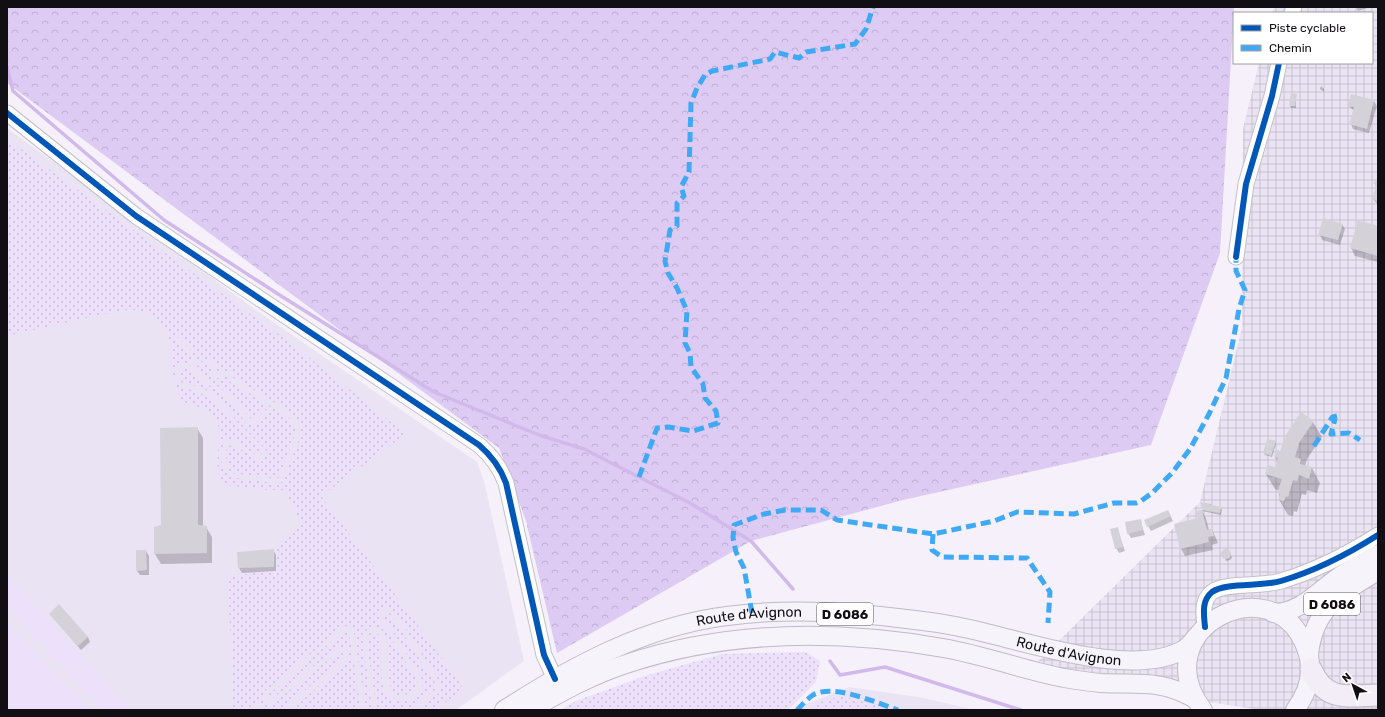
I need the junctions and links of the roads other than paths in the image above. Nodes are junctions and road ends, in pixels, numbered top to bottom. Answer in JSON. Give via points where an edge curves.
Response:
{"nodes":[{"id":1,"x":1279,"y":64,"type":"edge"},
{"id":2,"x":7,"y":112,"type":"edge"},
{"id":3,"x":1236,"y":257,"type":"dead end"},
{"id":4,"x":1378,"y":536,"type":"edge"},
{"id":5,"x":1378,"y":554,"type":"edge"},
{"id":6,"x":1378,"y":571,"type":"edge"},
{"id":7,"x":1273,"y":613,"type":"junction"},
{"id":8,"x":1201,"y":632,"type":"junction"},
{"id":9,"x":1310,"y":661,"type":"junction"},
{"id":10,"x":555,"y":679,"type":"junction"},
{"id":11,"x":1378,"y":695,"type":"edge"},
{"id":12,"x":1199,"y":704,"type":"edge"},
{"id":13,"x":504,"y":710,"type":"edge"},
{"id":14,"x":530,"y":710,"type":"edge"},
{"id":15,"x":1295,"y":710,"type":"edge"}],
"edges":[{"from":1,"to":3,"type":"street","via":[[1246,184]]},
{"from":2,"to":10,"type":"street","via":[[136,216],[479,445],[491,456],[506,483],[544,655]]},
{"from":4,"to":8,"type":"street","via":[[1320,566],[1287,579],[1258,585],[1219,588],[1210,594],[1205,602]]},
{"from":5,"to":7,"type":"main road","number":"D 6086","via":[[1338,577],[1296,609]]},
{"from":6,"to":9,"type":"main road","number":"D 6086","via":[[1345,591],[1327,608],[1315,626],[1311,638]]},
{"from":7,"to":8,"type":"main road","name":"Route d'Avignon","via":[[1255,608],[1238,609],[1221,614]]},
{"from":7,"to":9,"type":"main road","via":[[1296,629],[1304,641]]},
{"from":8,"to":10,"type":"main road","name":"Route d'Avignon","number":"D 6086","via":[[1184,649],[1162,657],[1114,659],[1069,654],[958,626],[916,620],[838,613],[752,613],[665,628],[607,652]]},
{"from":8,"to":12,"type":"main road","via":[[1190,652],[1187,668],[1189,684]]},
{"from":9,"to":11,"type":"highway","via":[[1318,683],[1332,694]]},
{"from":9,"to":15,"type":"main road","via":[[1306,691]]},
{"from":10,"to":13,"type":"main road","name":"Route d'Avignon","number":"D 6086"},
{"from":12,"to":14,"type":"main road","name":"Route d'Avignon","number":"D 6086","via":[[1172,688],[1153,683],[1102,683],[1070,679],[944,648],[844,637],[770,637],[697,645],[624,664],[589,678]]}]}
